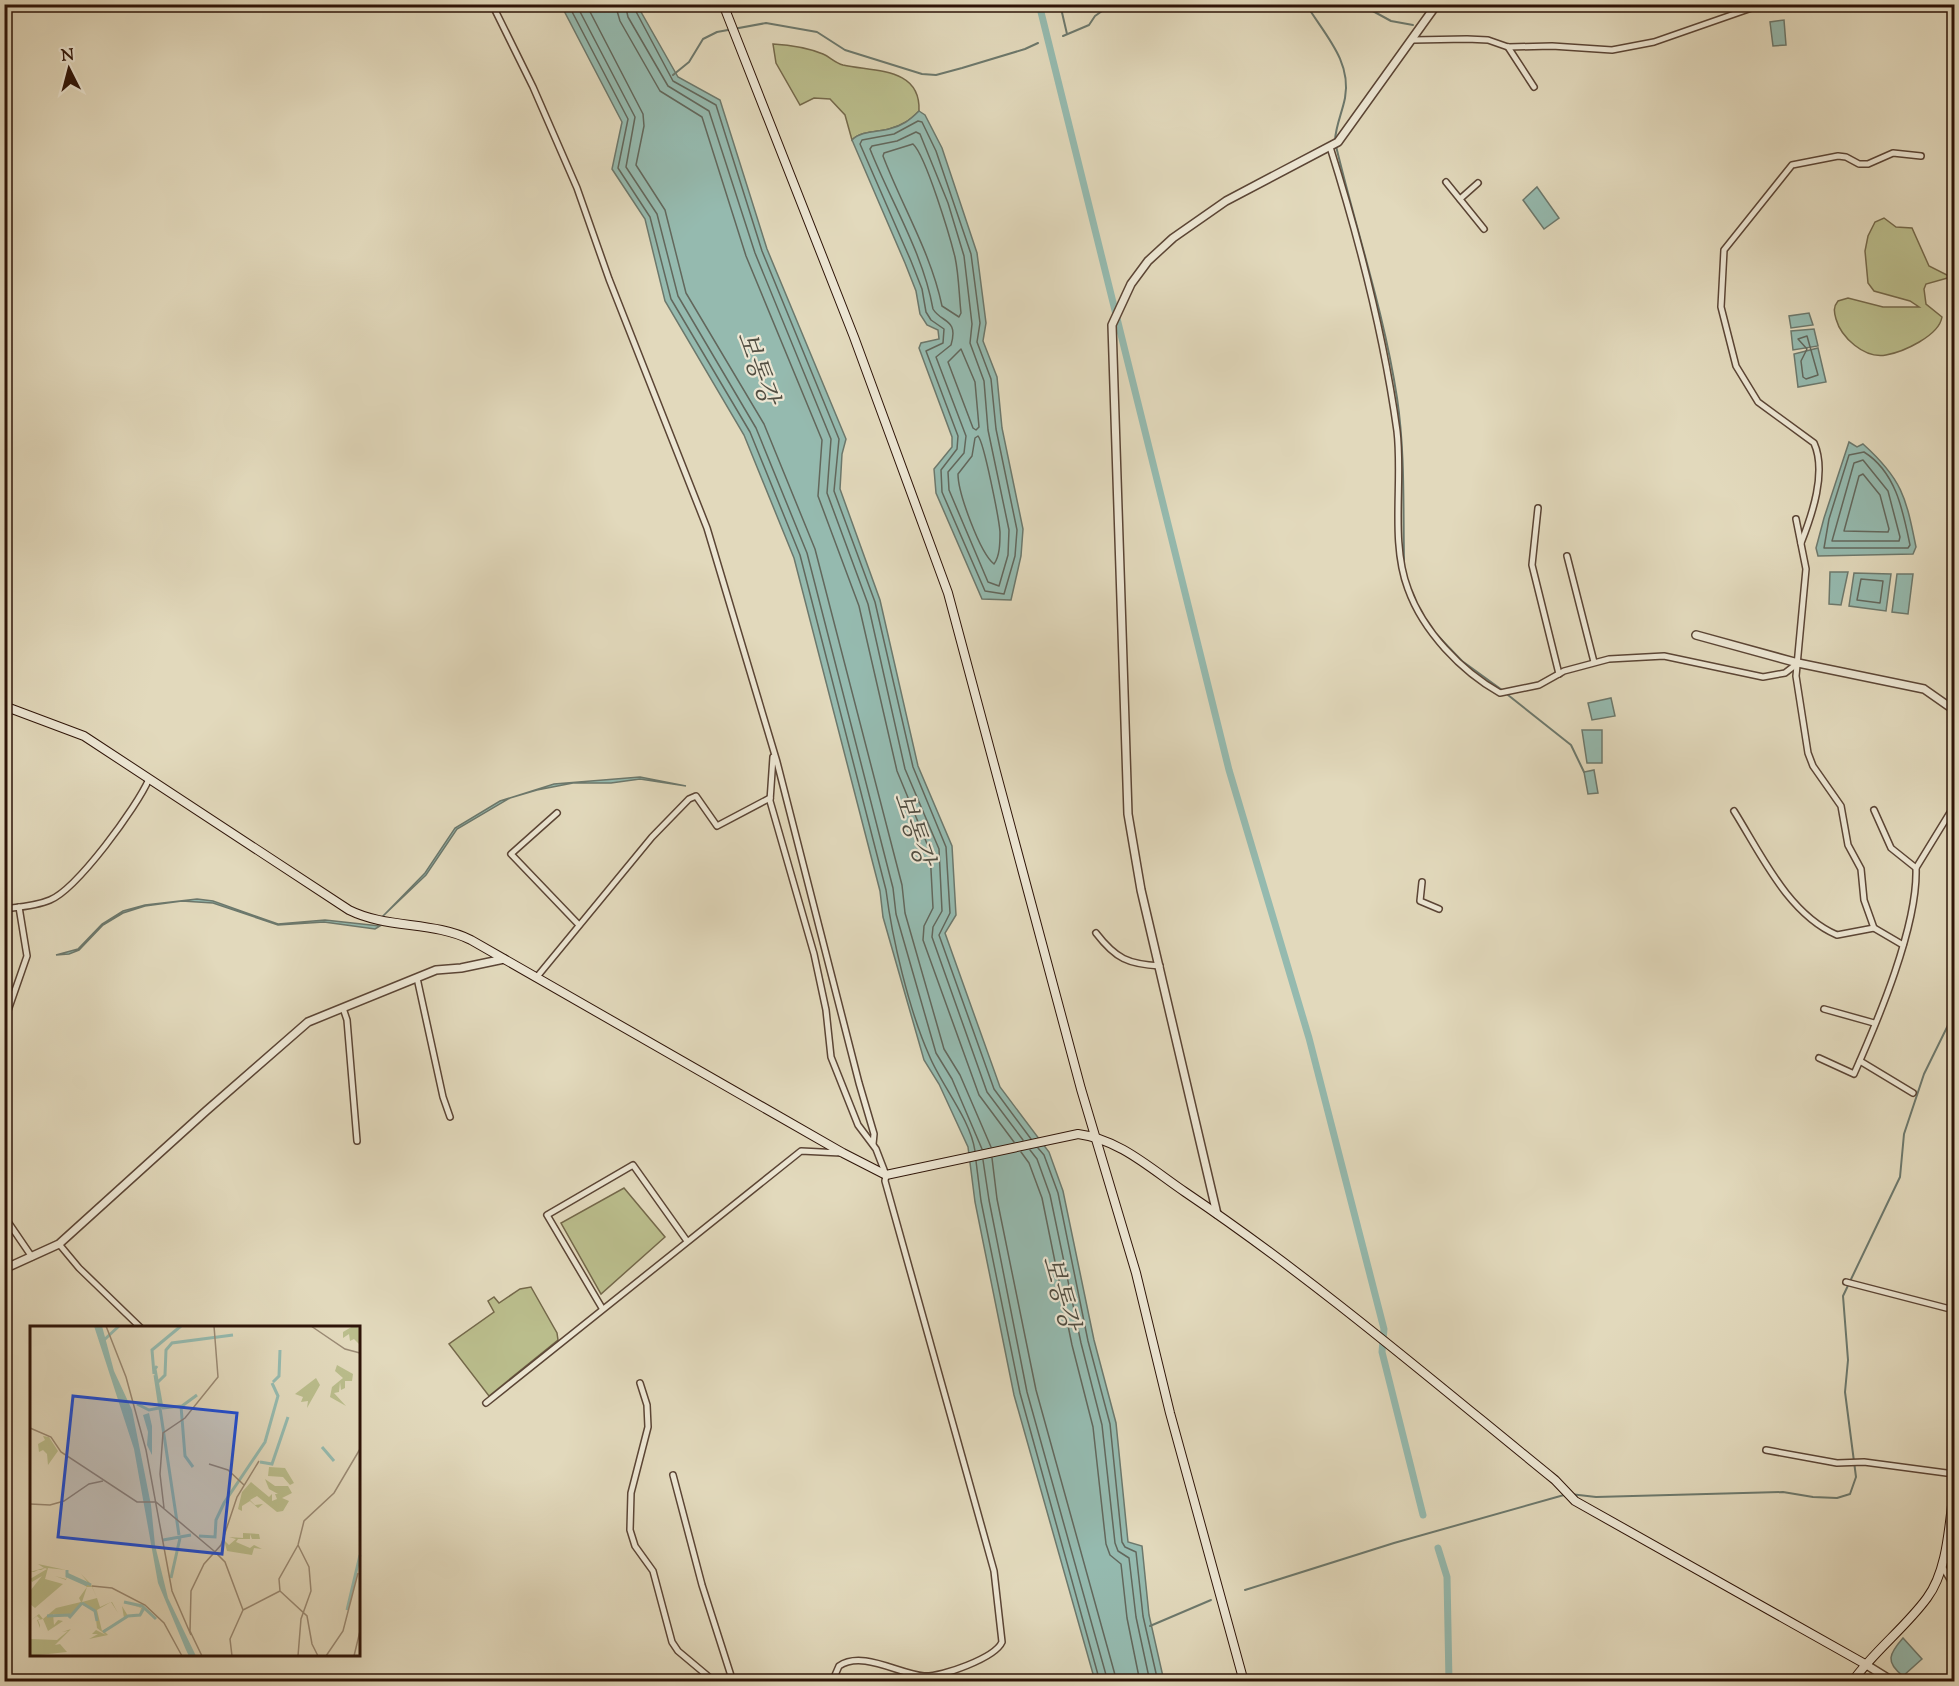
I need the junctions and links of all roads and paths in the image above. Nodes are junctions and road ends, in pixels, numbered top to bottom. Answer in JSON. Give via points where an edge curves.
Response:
{"nodes":[{"id":1,"x":492,"y":4,"type":"edge"},
{"id":2,"x":723,"y":4,"type":"edge"},
{"id":3,"x":1437,"y":4,"type":"edge"},
{"id":4,"x":1763,"y":4,"type":"edge"},
{"id":5,"x":1413,"y":40,"type":"junction"},
{"id":6,"x":1508,"y":47,"type":"junction"},
{"id":7,"x":1534,"y":87,"type":"dead end"},
{"id":8,"x":1334,"y":145,"type":"junction"},
{"id":9,"x":1921,"y":156,"type":"dead end"},
{"id":10,"x":1446,"y":182,"type":"dead end"},
{"id":11,"x":1479,"y":183,"type":"dead end"},
{"id":12,"x":1460,"y":199,"type":"junction"},
{"id":13,"x":1484,"y":229,"type":"dead end"},
{"id":14,"x":1538,"y":508,"type":"dead end"},
{"id":15,"x":1796,"y":519,"type":"dead end"},
{"id":16,"x":1801,"y":543,"type":"junction"},
{"id":17,"x":1567,"y":556,"type":"dead end"},
{"id":18,"x":1696,"y":635,"type":"dead end"},
{"id":19,"x":1594,"y":662,"type":"junction"},
{"id":20,"x":1798,"y":663,"type":"junction"},
{"id":21,"x":1559,"y":674,"type":"junction"},
{"id":22,"x":4,"y":706,"type":"edge"},
{"id":23,"x":1954,"y":710,"type":"edge"},
{"id":24,"x":774,"y":753,"type":"junction"},
{"id":25,"x":149,"y":779,"type":"junction"},
{"id":26,"x":770,"y":798,"type":"junction"},
{"id":27,"x":1954,"y":806,"type":"edge"},
{"id":28,"x":1874,"y":810,"type":"dead end"},
{"id":29,"x":1734,"y":811,"type":"dead end"},
{"id":30,"x":557,"y":813,"type":"dead end"},
{"id":31,"x":1916,"y":868,"type":"junction"},
{"id":32,"x":1422,"y":882,"type":"dead end"},
{"id":33,"x":19,"y":907,"type":"junction"},
{"id":34,"x":4,"y":909,"type":"edge"},
{"id":35,"x":1439,"y":909,"type":"dead end"},
{"id":36,"x":579,"y":925,"type":"junction"},
{"id":37,"x":1875,"y":928,"type":"junction"},
{"id":38,"x":1096,"y":933,"type":"dead end"},
{"id":39,"x":1903,"y":945,"type":"junction"},
{"id":40,"x":504,"y":959,"type":"junction"},
{"id":41,"x":1160,"y":966,"type":"junction"},
{"id":42,"x":417,"y":978,"type":"junction"},
{"id":43,"x":536,"y":978,"type":"junction"},
{"id":44,"x":7,"y":1004,"type":"edge"},
{"id":45,"x":344,"y":1008,"type":"junction"},
{"id":46,"x":1824,"y":1009,"type":"dead end"},
{"id":47,"x":4,"y":1022,"type":"edge"},
{"id":48,"x":1874,"y":1023,"type":"junction"},
{"id":49,"x":1819,"y":1058,"type":"dead end"},
{"id":50,"x":1860,"y":1061,"type":"junction"},
{"id":51,"x":1913,"y":1093,"type":"dead end"},
{"id":52,"x":450,"y":1117,"type":"dead end"},
{"id":53,"x":1097,"y":1136,"type":"junction"},
{"id":54,"x":357,"y":1141,"type":"dead end"},
{"id":55,"x":873,"y":1144,"type":"junction"},
{"id":56,"x":843,"y":1153,"type":"junction"},
{"id":57,"x":886,"y":1175,"type":"junction"},
{"id":58,"x":1218,"y":1214,"type":"junction"},
{"id":59,"x":4,"y":1216,"type":"edge"},
{"id":60,"x":687,"y":1241,"type":"junction"},
{"id":61,"x":59,"y":1244,"type":"junction"},
{"id":62,"x":32,"y":1257,"type":"junction"},
{"id":63,"x":4,"y":1269,"type":"edge"},
{"id":64,"x":1846,"y":1282,"type":"dead end"},
{"id":65,"x":602,"y":1308,"type":"junction"},
{"id":66,"x":1953,"y":1310,"type":"edge"},
{"id":67,"x":1954,"y":1318,"type":"edge"},
{"id":68,"x":139,"y":1326,"type":"edge"},
{"id":69,"x":640,"y":1383,"type":"dead end"},
{"id":70,"x":486,"y":1403,"type":"dead end"},
{"id":71,"x":1766,"y":1450,"type":"dead end"},
{"id":72,"x":1954,"y":1474,"type":"edge"},
{"id":73,"x":673,"y":1475,"type":"dead end"},
{"id":74,"x":1954,"y":1490,"type":"edge"},
{"id":75,"x":1941,"y":1565,"type":"junction"},
{"id":76,"x":1954,"y":1586,"type":"edge"},
{"id":77,"x":1865,"y":1664,"type":"junction"},
{"id":78,"x":715,"y":1682,"type":"edge"},
{"id":79,"x":733,"y":1682,"type":"edge"},
{"id":80,"x":832,"y":1682,"type":"edge"},
{"id":81,"x":1244,"y":1682,"type":"edge"},
{"id":82,"x":1852,"y":1682,"type":"edge"},
{"id":83,"x":1894,"y":1682,"type":"edge"}],
"edges":[{"from":1,"to":24,"type":"street","via":[[577,188],[693,489]]},
{"from":2,"to":53,"type":"main road","via":[[854,337],[948,593]]},
{"from":3,"to":5,"type":"street"},
{"from":4,"to":6,"type":"street","via":[[1654,42],[1612,50]]},
{"from":5,"to":6,"type":"street","via":[[1488,40]]},
{"from":5,"to":8,"type":"street"},
{"from":6,"to":7,"type":"street"},
{"from":8,"to":21,"type":"street","via":[[1397,433],[1401,562],[1408,591],[1432,633],[1456,659],[1500,693],[1539,685]]},
{"from":8,"to":41,"type":"street","via":[[1226,201],[1173,238],[1131,284],[1114,320],[1111,339],[1128,814]]},
{"from":9,"to":16,"type":"street","via":[[1893,153],[1859,164],[1838,156],[1792,165],[1724,250],[1721,307],[1736,366],[1758,402],[1814,442],[1818,452],[1816,490]]},
{"from":10,"to":12,"type":"street"},
{"from":11,"to":12,"type":"street"},
{"from":12,"to":13,"type":"street"},
{"from":14,"to":21,"type":"street","via":[[1532,565]]},
{"from":15,"to":16,"type":"street"},
{"from":16,"to":20,"type":"street","via":[[1806,569]]},
{"from":17,"to":19,"type":"street"},
{"from":18,"to":20,"type":"street"},
{"from":19,"to":20,"type":"street","via":[[1664,656],[1763,677],[1785,673]]},
{"from":19,"to":21,"type":"street"},
{"from":20,"to":23,"type":"street","via":[[1924,689]]},
{"from":20,"to":37,"type":"street","via":[[1796,676],[1808,753],[1841,806],[1848,845],[1861,869],[1864,900]]},
{"from":22,"to":25,"type":"main road","via":[[84,736]]},
{"from":24,"to":26,"type":"street"},
{"from":24,"to":55,"type":"street","via":[[873,1128]]},
{"from":25,"to":33,"type":"street","via":[[105,846],[58,895]]},
{"from":25,"to":40,"type":"main road","via":[[349,910],[374,920],[463,936]]},
{"from":26,"to":36,"type":"street","via":[[717,826],[696,796],[689,799],[657,831]]},
{"from":26,"to":55,"type":"street","via":[[814,954],[833,1065],[858,1125]]},
{"from":27,"to":31,"type":"street"},
{"from":28,"to":31,"type":"street","via":[[1891,848]]},
{"from":29,"to":37,"type":"street","via":[[1801,911],[1837,935]]},
{"from":30,"to":36,"type":"street","via":[[511,854]]},
{"from":31,"to":39,"type":"street","via":[[1916,897]]},
{"from":32,"to":35,"type":"street","via":[[1420,902]]},
{"from":33,"to":34,"type":"street"},
{"from":33,"to":44,"type":"street","via":[[27,956]]},
{"from":36,"to":43,"type":"street"},
{"from":37,"to":39,"type":"street"},
{"from":38,"to":41,"type":"street","via":[[1120,958],[1134,964]]},
{"from":39,"to":48,"type":"street"},
{"from":40,"to":42,"type":"street","via":[[436,970]]},
{"from":40,"to":43,"type":"main road"},
{"from":41,"to":58,"type":"street"},
{"from":42,"to":45,"type":"street"},
{"from":42,"to":52,"type":"street"},
{"from":43,"to":56,"type":"main road"},
{"from":44,"to":47,"type":"street"},
{"from":45,"to":54,"type":"street"},
{"from":45,"to":61,"type":"street","via":[[295,1031]]},
{"from":46,"to":48,"type":"street"},
{"from":48,"to":50,"type":"street"},
{"from":49,"to":50,"type":"street","via":[[1854,1074]]},
{"from":50,"to":51,"type":"street"},
{"from":53,"to":57,"type":"main road","via":[[1078,1134]]},
{"from":53,"to":58,"type":"main road"},
{"from":53,"to":81,"type":"main road"},
{"from":55,"to":57,"type":"street"},
{"from":56,"to":57,"type":"main road"},
{"from":56,"to":60,"type":"street","via":[[801,1151]]},
{"from":57,"to":80,"type":"street","via":[[994,1571],[1002,1642],[981,1659],[931,1675],[852,1661],[839,1666]]},
{"from":58,"to":77,"type":"main road","via":[[1392,1347],[1575,1500]]},
{"from":59,"to":62,"type":"street"},
{"from":60,"to":65,"type":"street"},
{"from":60,"to":65,"type":"street","via":[[633,1165],[548,1215]]},
{"from":61,"to":62,"type":"street"},
{"from":61,"to":68,"type":"street"},
{"from":62,"to":63,"type":"street"},
{"from":64,"to":66,"type":"street"},
{"from":65,"to":70,"type":"street"},
{"from":66,"to":67,"type":"street"},
{"from":69,"to":78,"type":"street","via":[[648,1427],[631,1493],[632,1538],[653,1571],[672,1642]]},
{"from":71,"to":72,"type":"street","via":[[1837,1463]]},
{"from":73,"to":79,"type":"street"},
{"from":74,"to":75,"type":"main road"},
{"from":75,"to":76,"type":"street"},
{"from":75,"to":77,"type":"main road","via":[[1928,1598]]},
{"from":77,"to":82,"type":"main road"},
{"from":77,"to":83,"type":"street"}]}
